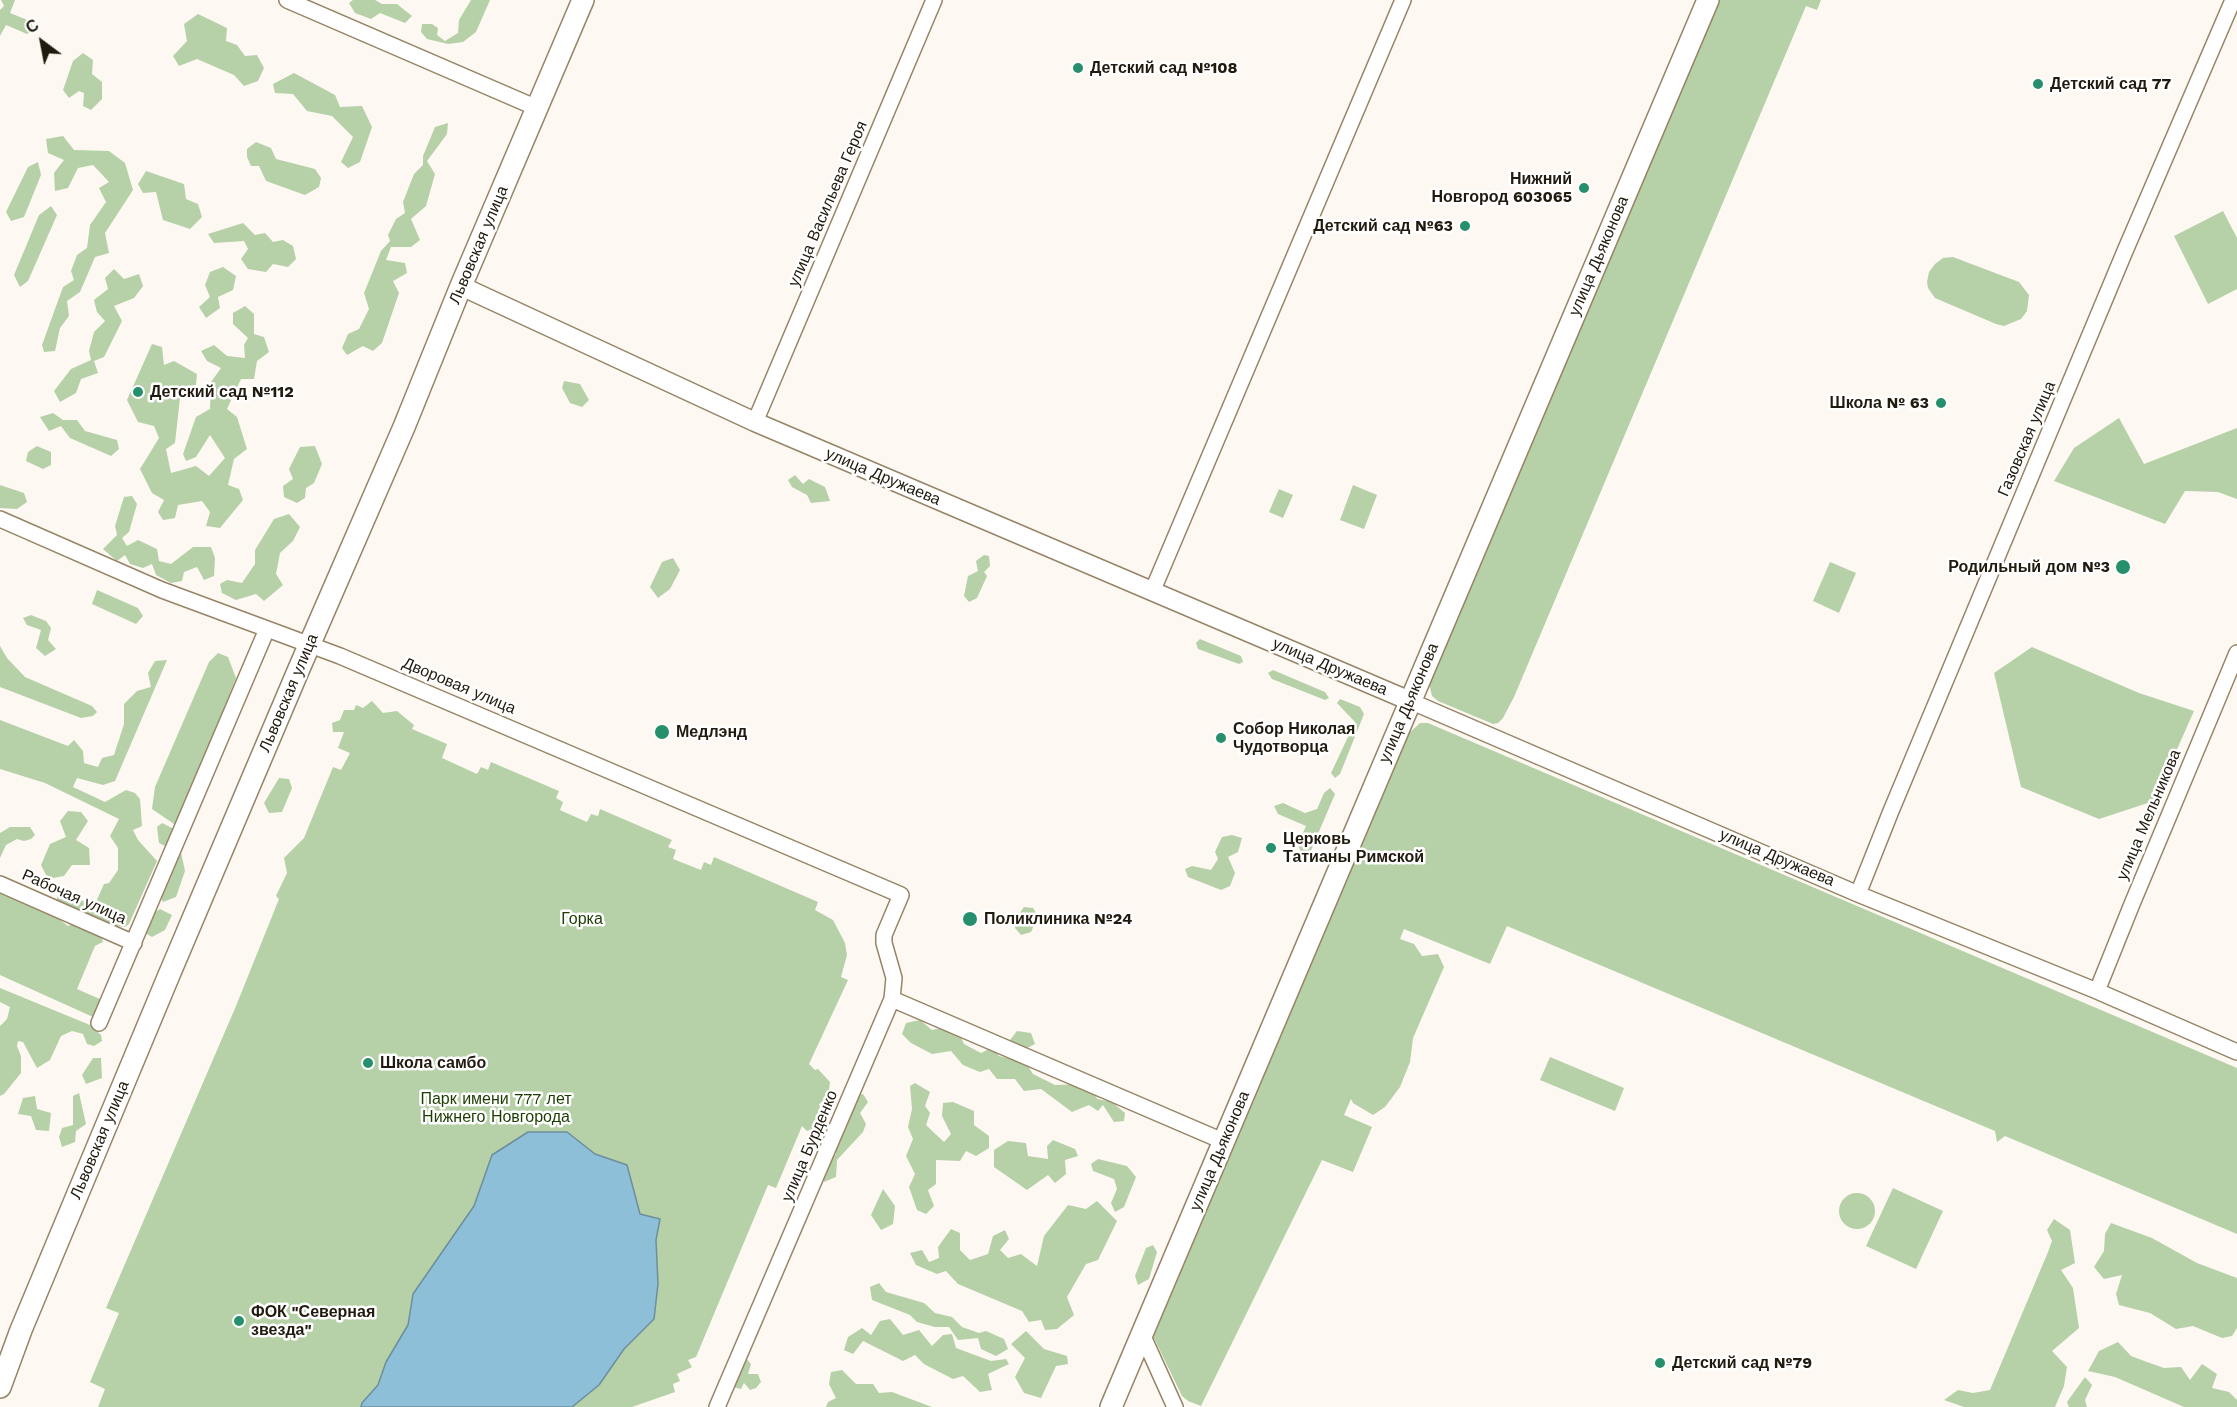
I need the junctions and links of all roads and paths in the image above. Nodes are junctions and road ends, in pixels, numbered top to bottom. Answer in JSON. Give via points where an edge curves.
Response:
{"nodes":[{"id":1,"x":287,"y":0,"type":"edge"},
{"id":2,"x":583,"y":0,"type":"edge"},
{"id":3,"x":934,"y":0,"type":"edge"},
{"id":4,"x":1403,"y":0,"type":"edge"},
{"id":5,"x":1708,"y":0,"type":"edge"},
{"id":6,"x":2233,"y":0,"type":"edge"},
{"id":7,"x":537,"y":108,"type":"junction"},
{"id":8,"x":461,"y":286,"type":"junction"},
{"id":9,"x":755,"y":422,"type":"junction"},
{"id":10,"x":0,"y":519,"type":"edge"},
{"id":11,"x":1152,"y":592,"type":"junction"},
{"id":12,"x":267,"y":629,"type":"junction"},
{"id":13,"x":309,"y":645,"type":"junction"},
{"id":14,"x":2237,"y":653,"type":"edge"},
{"id":15,"x":1410,"y":701,"type":"junction"},
{"id":16,"x":0,"y":885,"type":"edge"},
{"id":17,"x":1858,"y":894,"type":"junction"},
{"id":18,"x":901,"y":895,"type":"joint"},
{"id":19,"x":134,"y":943,"type":"junction"},
{"id":20,"x":2097,"y":991,"type":"junction"},
{"id":21,"x":892,"y":999,"type":"junction"},
{"id":22,"x":99,"y":1023,"type":"dead end"},
{"id":23,"x":2237,"y":1052,"type":"edge"},
{"id":24,"x":1225,"y":1142,"type":"junction"},
{"id":25,"x":1142,"y":1334,"type":"junction"},
{"id":26,"x":0,"y":1387,"type":"edge"},
{"id":27,"x":717,"y":1407,"type":"edge"},
{"id":28,"x":1111,"y":1407,"type":"edge"},
{"id":29,"x":1175,"y":1407,"type":"edge"}],
"edges":[{"from":1,"to":7,"type":"street"},
{"from":2,"to":7,"type":"main road","name":"Львовская улица"},
{"from":3,"to":9,"type":"street","name":"улица Васильева Героя"},
{"from":4,"to":11,"type":"street"},
{"from":5,"to":15,"type":"main road","name":"улица Дьяконова"},
{"from":6,"to":17,"type":"street","name":"Газовская улица"},
{"from":7,"to":8,"type":"main road","name":"Львовская улица"},
{"from":8,"to":9,"type":"street","name":"улица Дружаева"},
{"from":8,"to":13,"type":"main road","name":"Львовская улица"},
{"from":9,"to":11,"type":"street","name":"улица Дружаева"},
{"from":10,"to":12,"type":"street","name":"Дворовая улица","via":[[162,590]]},
{"from":11,"to":15,"type":"street","name":"улица Дружаева"},
{"from":12,"to":13,"type":"street","name":"Дворовая улица"},
{"from":12,"to":19,"type":"street"},
{"from":13,"to":18,"type":"street","name":"Дворовая улица"},
{"from":13,"to":26,"type":"main road","name":"Львовская улица"},
{"from":14,"to":20,"type":"street","name":"улица Мельникова"},
{"from":15,"to":17,"type":"street","name":"улица Дружаева"},
{"from":15,"to":24,"type":"main road","name":"улица Дьяконова"},
{"from":16,"to":19,"type":"street","name":"Рабочая улица"},
{"from":17,"to":20,"type":"street","name":"улица Дружаева"},
{"from":18,"to":21,"type":"street","name":"улица Бурденко","via":[[884,935],[894,978]]},
{"from":19,"to":22,"type":"street"},
{"from":20,"to":23,"type":"street","name":"улица Дружаева"},
{"from":21,"to":24,"type":"street"},
{"from":21,"to":27,"type":"street","name":"улица Бурденко"},
{"from":24,"to":25,"type":"main road","name":"улица Дьяконова"},
{"from":25,"to":28,"type":"main road","name":"улица Дьяконова"},
{"from":25,"to":29,"type":"street"}]}
